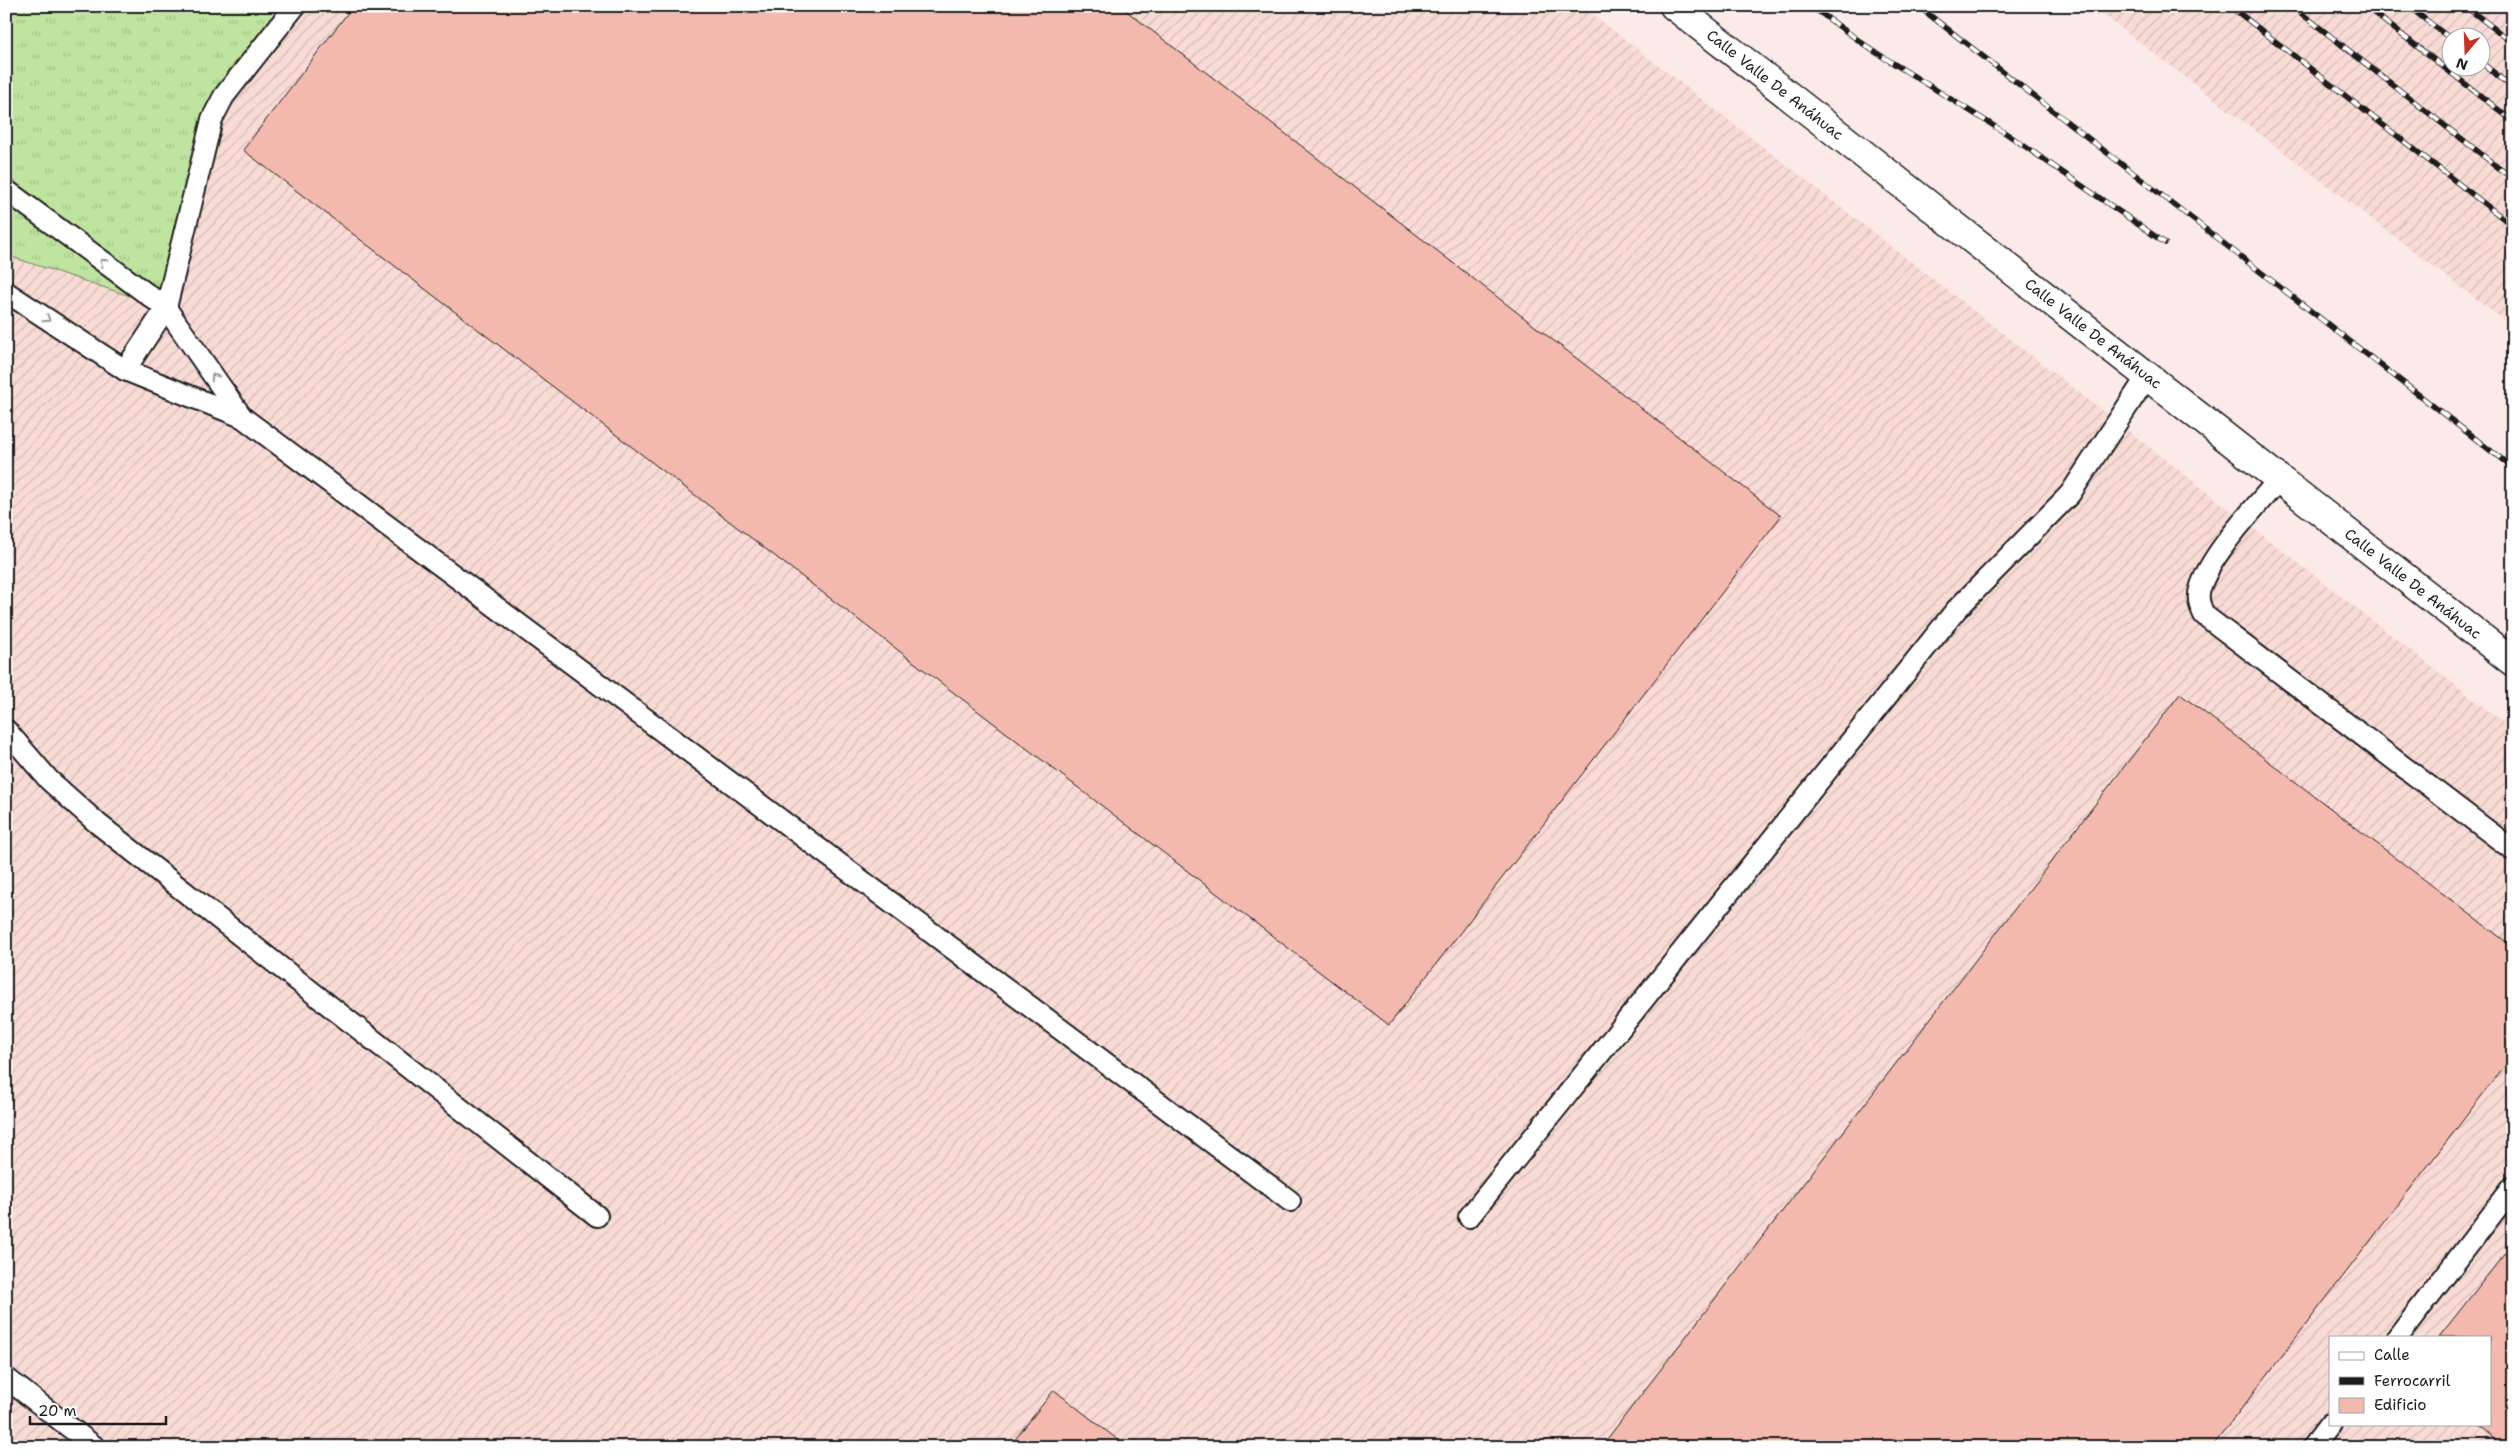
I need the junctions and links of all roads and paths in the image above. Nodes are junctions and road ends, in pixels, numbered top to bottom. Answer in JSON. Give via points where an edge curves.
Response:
{"nodes":[{"id":1,"x":295,"y":6,"type":"edge"},
{"id":2,"x":1674,"y":6,"type":"edge"},
{"id":3,"x":6,"y":190,"type":"edge"},
{"id":4,"x":6,"y":292,"type":"edge"},
{"id":5,"x":166,"y":308,"type":"junction"},
{"id":6,"x":125,"y":370,"type":"junction"},
{"id":7,"x":2148,"y":375,"type":"junction"},
{"id":8,"x":242,"y":417,"type":"junction"},
{"id":9,"x":2280,"y":478,"type":"junction"},
{"id":10,"x":2513,"y":662,"type":"edge"},
{"id":11,"x":6,"y":730,"type":"edge"},
{"id":12,"x":2513,"y":850,"type":"edge"},
{"id":13,"x":2513,"y":1188,"type":"edge"},
{"id":14,"x":1290,"y":1201,"type":"dead end"},
{"id":15,"x":597,"y":1216,"type":"dead end"},
{"id":16,"x":1469,"y":1217,"type":"dead end"},
{"id":17,"x":2399,"y":1336,"type":"edge"},
{"id":18,"x":6,"y":1378,"type":"edge"},
{"id":19,"x":2329,"y":1425,"type":"edge"},
{"id":20,"x":94,"y":1447,"type":"edge"},
{"id":21,"x":2312,"y":1447,"type":"edge"}],
"edges":[{"from":1,"to":5,"type":"lane","via":[[224,96],[212,119]]},
{"from":2,"to":7,"type":"street","name":"Calle Valle De Anáhuac"},
{"from":5,"to":3,"type":"lane","one_way":true},
{"from":4,"to":6,"type":"lane","one_way":true},
{"from":5,"to":6,"type":"lane"},
{"from":8,"to":5,"type":"lane","one_way":true},
{"from":6,"to":8,"type":"lane"},
{"from":7,"to":9,"type":"street","name":"Calle Valle De Anáhuac"},
{"from":7,"to":16,"type":"lane","via":[[2070,494],[1956,610]]},
{"from":8,"to":14,"type":"lane"},
{"from":9,"to":10,"type":"street","name":"Calle Valle De Anáhuac"},
{"from":9,"to":12,"type":"lane","via":[[2206,574],[2199,603],[2204,615]]},
{"from":11,"to":15,"type":"lane","via":[[49,780],[97,823]]},
{"from":13,"to":17,"type":"lane"},
{"from":18,"to":20,"type":"lane"},
{"from":19,"to":21,"type":"lane"}]}
